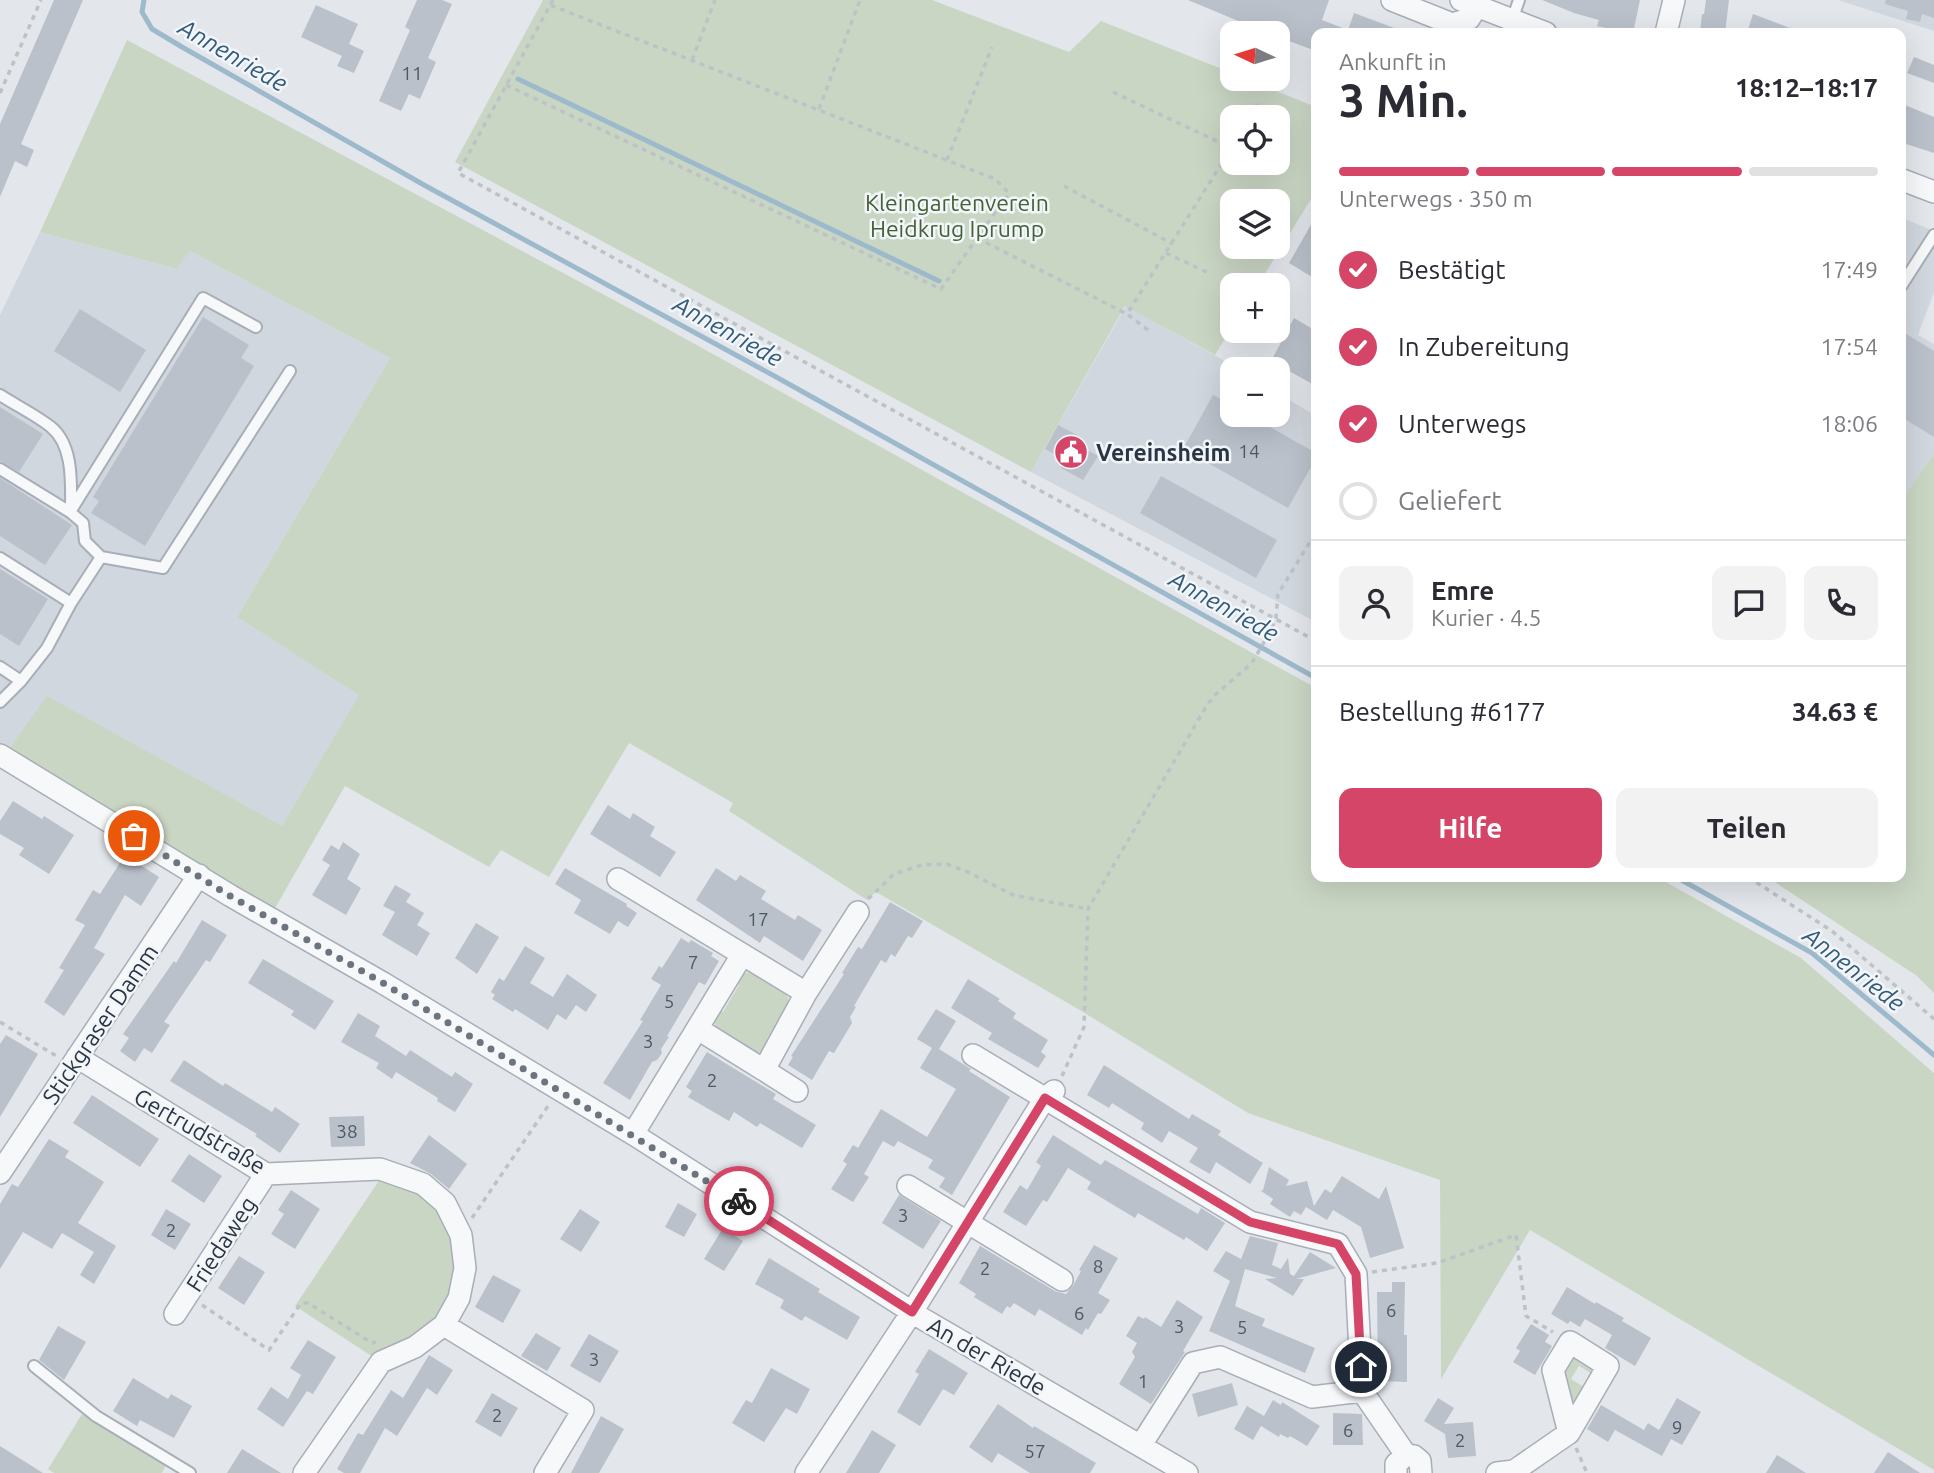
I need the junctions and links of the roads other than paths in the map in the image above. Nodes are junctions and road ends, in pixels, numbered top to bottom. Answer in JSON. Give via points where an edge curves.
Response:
{"nodes":[{"id":1,"x":1392,"y":0,"type":"edge"},
{"id":2,"x":1674,"y":0,"type":"edge"},
{"id":3,"x":1469,"y":3,"type":"edge"},
{"id":4,"x":1511,"y":18,"type":"edge"},
{"id":5,"x":1534,"y":28,"type":"edge"},
{"id":6,"x":1667,"y":28,"type":"edge"},
{"id":7,"x":1906,"y":181,"type":"edge"},
{"id":8,"x":1934,"y":192,"type":"edge"},
{"id":9,"x":1934,"y":235,"type":"edge"},
{"id":10,"x":1906,"y":279,"type":"edge"},
{"id":11,"x":256,"y":327,"type":"dead end"},
{"id":12,"x":290,"y":371,"type":"dead end"},
{"id":13,"x":0,"y":396,"type":"edge"},
{"id":14,"x":0,"y":469,"type":"edge"},
{"id":15,"x":71,"y":512,"type":"junction"},
{"id":16,"x":101,"y":557,"type":"junction"},
{"id":17,"x":0,"y":558,"type":"edge"},
{"id":18,"x":71,"y":603,"type":"junction"},
{"id":19,"x":0,"y":667,"type":"edge"},
{"id":20,"x":21,"y":681,"type":"junction"},
{"id":21,"x":0,"y":702,"type":"edge"},
{"id":22,"x":0,"y":755,"type":"edge"},
{"id":23,"x":199,"y":875,"type":"junction"},
{"id":24,"x":618,"y":878,"type":"dead end"},
{"id":25,"x":858,"y":912,"type":"road end"},
{"id":26,"x":742,"y":956,"type":"junction"},
{"id":27,"x":806,"y":993,"type":"junction"},
{"id":28,"x":698,"y":1029,"type":"junction"},
{"id":29,"x":973,"y":1055,"type":"dead end"},
{"id":30,"x":74,"y":1061,"type":"junction"},
{"id":31,"x":764,"y":1070,"type":"junction"},
{"id":32,"x":797,"y":1091,"type":"dead end"},
{"id":33,"x":1050,"y":1094,"type":"junction"},
{"id":34,"x":633,"y":1134,"type":"junction"},
{"id":35,"x":0,"y":1173,"type":"edge"},
{"id":36,"x":266,"y":1174,"type":"junction"},
{"id":37,"x":908,"y":1186,"type":"dead end"},
{"id":38,"x":968,"y":1223,"type":"junction"},
{"id":39,"x":1062,"y":1280,"type":"dead end"},
{"id":40,"x":912,"y":1312,"type":"junction"},
{"id":41,"x":175,"y":1314,"type":"dead end"},
{"id":42,"x":444,"y":1325,"type":"junction"},
{"id":43,"x":34,"y":1366,"type":"dead end"},
{"id":44,"x":1362,"y":1391,"type":"junction"},
{"id":45,"x":1569,"y":1433,"type":"junction"},
{"id":46,"x":1141,"y":1445,"type":"junction"},
{"id":47,"x":1401,"y":1464,"type":"edge"},
{"id":48,"x":190,"y":1473,"type":"edge"},
{"id":49,"x":304,"y":1473,"type":"edge"},
{"id":50,"x":545,"y":1473,"type":"edge"},
{"id":51,"x":806,"y":1473,"type":"edge"},
{"id":52,"x":1187,"y":1473,"type":"edge"},
{"id":53,"x":1421,"y":1473,"type":"edge"},
{"id":54,"x":1497,"y":1473,"type":"edge"}],
"edges":[{"from":1,"to":3,"type":"street","via":[[1452,24],[1469,19]]},
{"from":2,"to":6,"type":"street"},
{"from":3,"to":4,"type":"street"},
{"from":4,"to":5,"type":"street"},
{"from":7,"to":8,"type":"street"},
{"from":9,"to":10,"type":"lane"},
{"from":11,"to":15,"type":"lane","via":[[203,298]]},
{"from":12,"to":16,"type":"lane","via":[[163,568]]},
{"from":13,"to":15,"type":"lane","via":[[53,428],[65,446]]},
{"from":14,"to":15,"type":"lane"},
{"from":15,"to":16,"type":"lane","via":[[83,523],[85,541]]},
{"from":16,"to":18,"type":"lane"},
{"from":17,"to":18,"type":"lane"},
{"from":18,"to":20,"type":"lane","via":[[47,649]]},
{"from":19,"to":20,"type":"lane"},
{"from":20,"to":21,"type":"lane"},
{"from":22,"to":23,"type":"street","name":"An der Riede"},
{"from":23,"to":30,"type":"street","name":"Stickgraser Damm"},
{"from":23,"to":34,"type":"street","name":"An der Riede"},
{"from":24,"to":26,"type":"street"},
{"from":25,"to":27,"type":"street"},
{"from":26,"to":27,"type":"street"},
{"from":26,"to":28,"type":"street"},
{"from":27,"to":31,"type":"street"},
{"from":28,"to":31,"type":"street"},
{"from":28,"to":34,"type":"street"},
{"from":29,"to":33,"type":"street"},
{"from":30,"to":35,"type":"street","name":"Stickgraser Damm"},
{"from":30,"to":36,"type":"street","name":"Gertrudstraße"},
{"from":31,"to":32,"type":"street"},
{"from":33,"to":38,"type":"street"},
{"from":33,"to":44,"type":"street","via":[[1250,1222],[1338,1244],[1356,1274]]},
{"from":34,"to":40,"type":"street","name":"An der Riede"},
{"from":36,"to":41,"type":"street","name":"Friedaweg"},
{"from":36,"to":42,"type":"street","name":"Gertrudstraße","via":[[380,1168],[424,1184],[445,1203],[461,1235],[465,1268],[459,1298]]},
{"from":37,"to":38,"type":"street"},
{"from":38,"to":39,"type":"street"},
{"from":38,"to":40,"type":"street"},
{"from":40,"to":46,"type":"street","name":"An der Riede"},
{"from":40,"to":51,"type":"street"},
{"from":42,"to":49,"type":"street","name":"Gertrudstraße","via":[[415,1347],[381,1362]]},
{"from":42,"to":50,"type":"street","via":[[583,1410]]},
{"from":43,"to":48,"type":"lane","via":[[96,1416]]},
{"from":44,"to":46,"type":"street","via":[[1312,1397],[1220,1357],[1193,1363]]},
{"from":44,"to":47,"type":"street"},
{"from":45,"to":45,"type":"street","via":[[1608,1366],[1570,1342],[1553,1370]]},
{"from":45,"to":54,"type":"street","via":[[1514,1472]]},
{"from":46,"to":52,"type":"street","name":"An der Riede"},
{"from":47,"to":53,"type":"street","via":[[1414,1456],[1420,1461]]}]}
